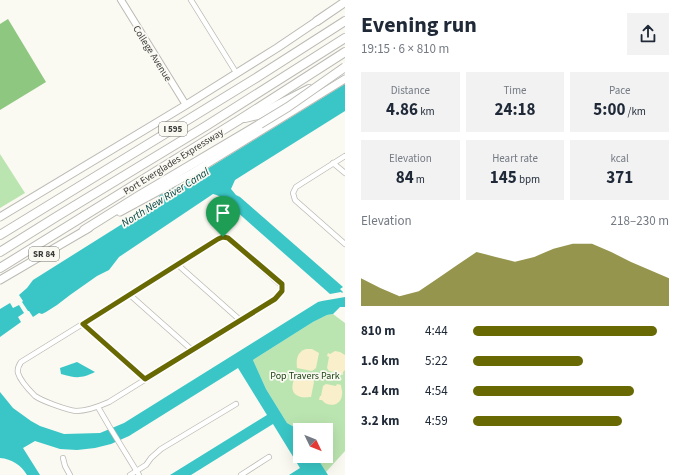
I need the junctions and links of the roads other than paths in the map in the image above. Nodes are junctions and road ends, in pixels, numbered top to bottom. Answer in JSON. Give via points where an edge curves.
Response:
{"nodes":[{"id":1,"x":121,"y":0,"type":"edge"},
{"id":2,"x":191,"y":0,"type":"edge"},
{"id":3,"x":345,"y":1,"type":"edge"},
{"id":4,"x":317,"y":21,"type":"joint"},
{"id":5,"x":345,"y":21,"type":"edge"},
{"id":6,"x":345,"y":38,"type":"edge"},
{"id":7,"x":345,"y":52,"type":"edge"},
{"id":8,"x":345,"y":67,"type":"edge"},
{"id":9,"x":345,"y":71,"type":"edge"},
{"id":10,"x":237,"y":74,"type":"junction"},
{"id":11,"x":345,"y":79,"type":"edge"},
{"id":12,"x":186,"y":105,"type":"junction"},
{"id":13,"x":239,"y":120,"type":"junction"},
{"id":14,"x":345,"y":156,"type":"edge"},
{"id":15,"x":333,"y":163,"type":"junction"},
{"id":16,"x":345,"y":173,"type":"edge"},
{"id":17,"x":0,"y":217,"type":"edge"},
{"id":18,"x":84,"y":230,"type":"junction"},
{"id":19,"x":0,"y":235,"type":"edge"},
{"id":20,"x":345,"y":244,"type":"edge"},
{"id":21,"x":0,"y":252,"type":"edge"},
{"id":22,"x":178,"y":265,"type":"junction"},
{"id":23,"x":0,"y":268,"type":"edge"},
{"id":24,"x":0,"y":280,"type":"edge"},
{"id":25,"x":130,"y":295,"type":"junction"},
{"id":26,"x":240,"y":320,"type":"junction"},
{"id":27,"x":83,"y":324,"type":"junction"},
{"id":28,"x":192,"y":350,"type":"junction"},
{"id":29,"x":145,"y":379,"type":"junction"},
{"id":30,"x":236,"y":404,"type":"dead end"},
{"id":31,"x":98,"y":406,"type":"junction"},
{"id":32,"x":269,"y":456,"type":"dead end"},
{"id":33,"x":63,"y":458,"type":"dead end"},
{"id":34,"x":138,"y":473,"type":"edge"},
{"id":35,"x":70,"y":475,"type":"edge"},
{"id":36,"x":130,"y":475,"type":"edge"},
{"id":37,"x":241,"y":475,"type":"edge"}],
"edges":[{"from":1,"to":12,"type":"street","name":"College Avenue"},
{"from":2,"to":10,"type":"street"},
{"from":3,"to":4,"type":"highway"},
{"from":4,"to":10,"type":"main road"},
{"from":5,"to":19,"type":"highway","number":"I 595"},
{"from":6,"to":21,"type":"highway"},
{"from":7,"to":13,"type":"highway","name":"Port Everglades Expressway","number":"I 595"},
{"from":8,"to":18,"type":"highway","bridge":true,"via":[[288,107]]},
{"from":9,"to":13,"type":"highway","via":[[258,115]]},
{"from":10,"to":12,"type":"main road"},
{"from":11,"to":18,"type":"main road","number":"SR 84","via":[[192,173]]},
{"from":12,"to":17,"type":"main road"},
{"from":13,"to":23,"type":"highway","name":"Port Everglades Expressway","number":"I 595"},
{"from":14,"to":15,"type":"street"},
{"from":15,"to":16,"type":"street"},
{"from":15,"to":20,"type":"street","via":[[296,187],[293,193],[295,200]]},
{"from":18,"to":24,"type":"main road","number":"SR 84"},
{"from":22,"to":25,"type":"street"},
{"from":22,"to":26,"type":"street"},
{"from":22,"to":26,"type":"street","via":[[223,237],[228,238],[282,284],[282,291],[275,299]]},
{"from":25,"to":27,"type":"street"},
{"from":25,"to":28,"type":"street"},
{"from":26,"to":28,"type":"street"},
{"from":27,"to":29,"type":"street"},
{"from":27,"to":31,"type":"street","via":[[21,362],[18,373],[36,396],[58,406],[76,411]]},
{"from":28,"to":29,"type":"street"},
{"from":29,"to":31,"type":"street"},
{"from":30,"to":34,"type":"street","via":[[161,450]]},
{"from":31,"to":34,"type":"street"},
{"from":32,"to":37,"type":"street"},
{"from":33,"to":35,"type":"street"},
{"from":34,"to":36,"type":"street"}]}
